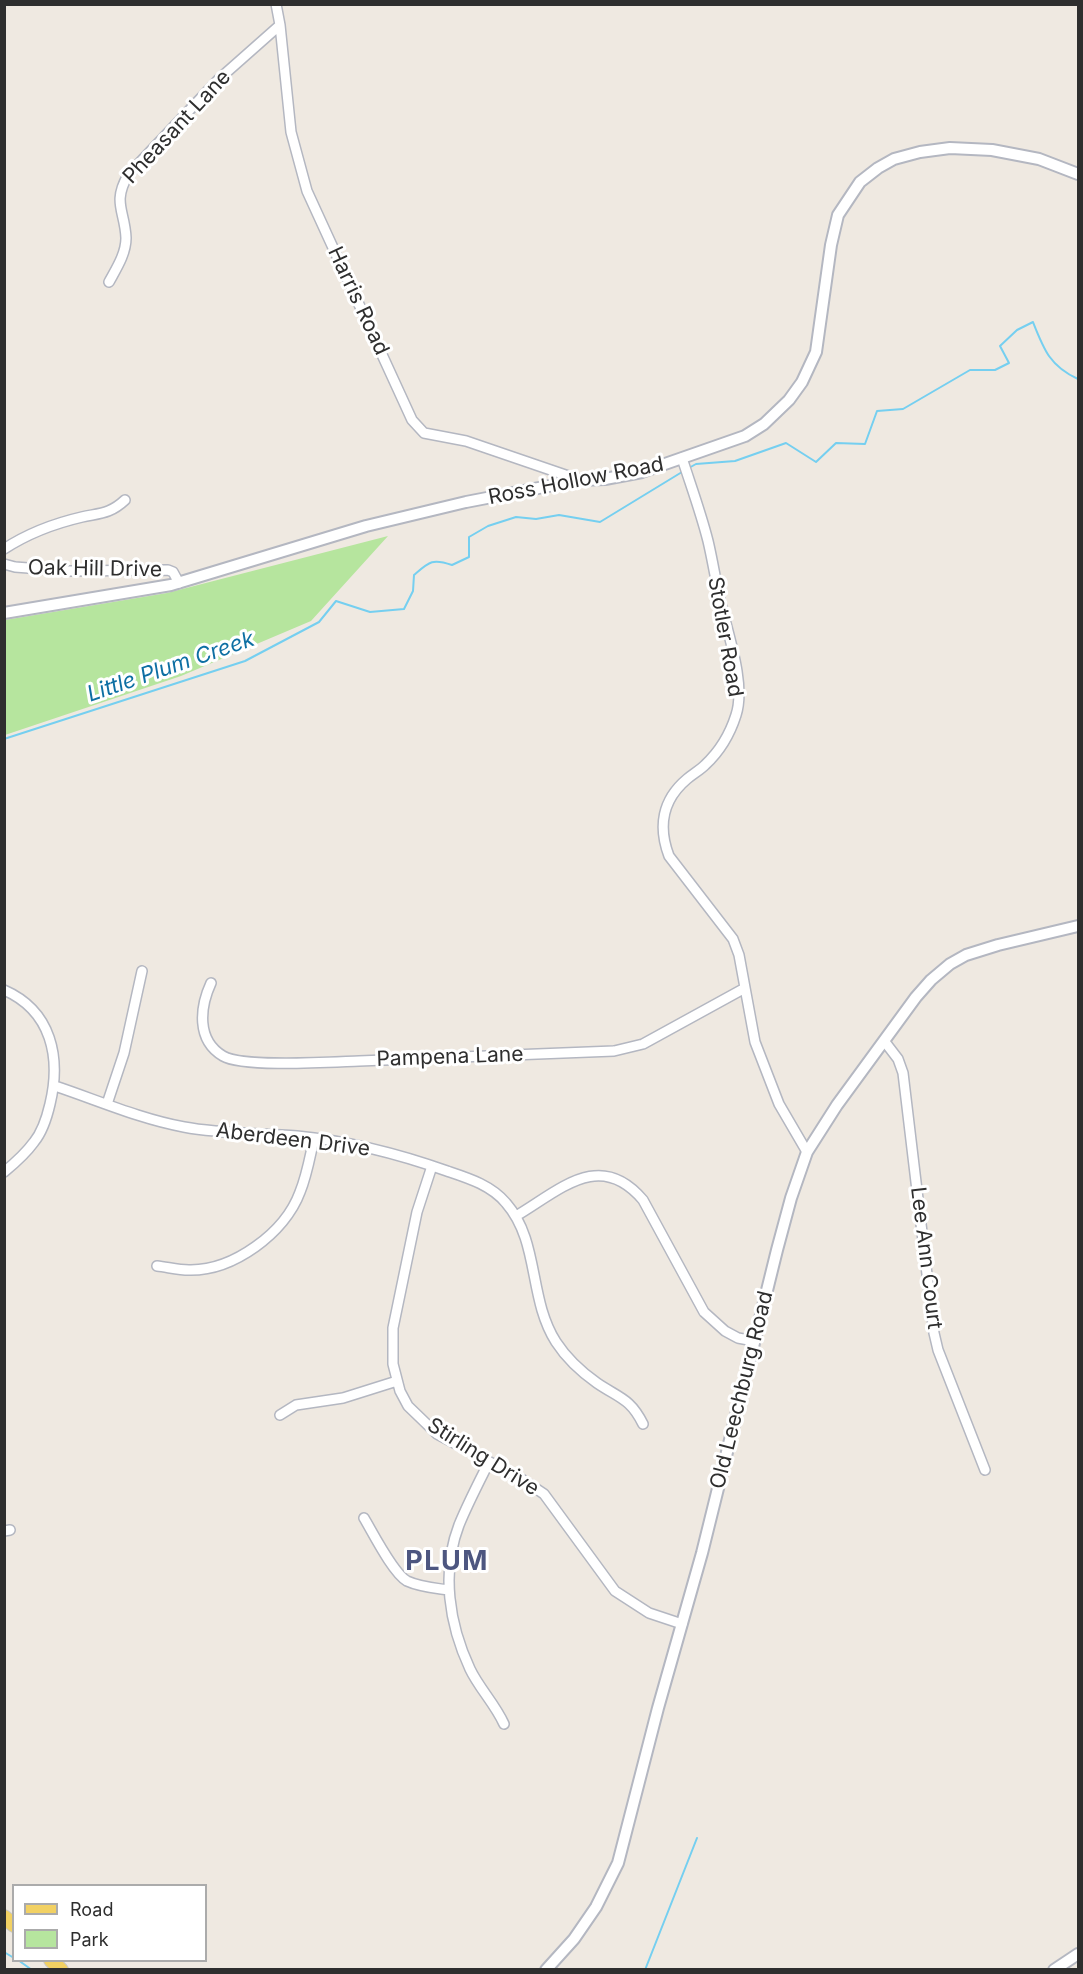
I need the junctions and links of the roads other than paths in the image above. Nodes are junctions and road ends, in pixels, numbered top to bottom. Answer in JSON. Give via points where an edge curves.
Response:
{"nodes":[{"id":1,"x":276,"y":4,"type":"edge"},
{"id":2,"x":280,"y":25,"type":"junction"},
{"id":3,"x":1078,"y":174,"type":"edge"},
{"id":4,"x":109,"y":282,"type":"dead end"},
{"id":5,"x":683,"y":463,"type":"junction"},
{"id":6,"x":580,"y":480,"type":"junction"},
{"id":7,"x":124,"y":500,"type":"dead end"},
{"id":8,"x":4,"y":549,"type":"edge"},
{"id":9,"x":4,"y":564,"type":"edge"},
{"id":10,"x":179,"y":583,"type":"junction"},
{"id":11,"x":4,"y":613,"type":"edge"},
{"id":12,"x":1078,"y":926,"type":"edge"},
{"id":13,"x":142,"y":970,"type":"dead end"},
{"id":14,"x":211,"y":982,"type":"dead end"},
{"id":15,"x":745,"y":988,"type":"junction"},
{"id":16,"x":4,"y":990,"type":"edge"},
{"id":17,"x":885,"y":1042,"type":"junction"},
{"id":18,"x":55,"y":1086,"type":"junction"},
{"id":19,"x":107,"y":1104,"type":"junction"},
{"id":20,"x":314,"y":1138,"type":"junction"},
{"id":21,"x":807,"y":1152,"type":"junction"},
{"id":22,"x":432,"y":1166,"type":"junction"},
{"id":23,"x":4,"y":1172,"type":"edge"},
{"id":24,"x":516,"y":1216,"type":"junction"},
{"id":25,"x":157,"y":1266,"type":"dead end"},
{"id":26,"x":754,"y":1341,"type":"junction"},
{"id":27,"x":397,"y":1381,"type":"junction"},
{"id":28,"x":280,"y":1415,"type":"dead end"},
{"id":29,"x":643,"y":1424,"type":"dead end"},
{"id":30,"x":489,"y":1461,"type":"junction"},
{"id":31,"x":985,"y":1470,"type":"dead end"},
{"id":32,"x":364,"y":1518,"type":"dead end"},
{"id":33,"x":448,"y":1590,"type":"junction"},
{"id":34,"x":682,"y":1624,"type":"junction"},
{"id":35,"x":504,"y":1724,"type":"dead end"},
{"id":36,"x":1078,"y":1954,"type":"edge"},
{"id":37,"x":546,"y":1970,"type":"edge"},
{"id":38,"x":1054,"y":1970,"type":"edge"}],
"edges":[{"from":1,"to":2,"type":"street","name":"Harris Road"},
{"from":2,"to":4,"type":"street","name":"Pheasant Lane","via":[[212,86],[128,175],[119,194],[125,246]]},
{"from":2,"to":6,"type":"street","name":"Harris Road","via":[[291,132],[307,191],[412,420],[424,433],[474,444]]},
{"from":3,"to":5,"type":"street","name":"Ross Hollow Road","via":[[1039,159],[992,150],[950,148],[894,159],[878,168],[860,182],[838,216],[816,352],[802,382],[764,424]]},
{"from":5,"to":6,"type":"street","name":"Ross Hollow Road","via":[[605,479]]},
{"from":5,"to":15,"type":"street","name":"Stotler Road","via":[[707,539],[739,701],[730,731],[717,752],[680,786],[665,806],[663,830],[669,856],[733,939]]},
{"from":6,"to":10,"type":"street","name":"Ross Hollow Road","via":[[366,526]]},
{"from":7,"to":8,"type":"street","name":"Oak Hill Drive","via":[[117,508],[50,527]]},
{"from":9,"to":10,"type":"street","name":"Oak Hill Drive","via":[[60,571],[168,570]]},
{"from":10,"to":11,"type":"street","name":"Ross Hollow Road"},
{"from":12,"to":17,"type":"street","name":"Old Leechburg Road","via":[[998,945],[950,964],[916,998]]},
{"from":13,"to":19,"type":"street","via":[[124,1053]]},
{"from":14,"to":15,"type":"street","name":"Pampena Lane","via":[[202,1027],[223,1056],[303,1063],[615,1051],[643,1044]]},
{"from":15,"to":21,"type":"street","name":"Stotler Road","via":[[755,1042],[779,1104]]},
{"from":16,"to":18,"type":"street","via":[[26,1004],[50,1035]]},
{"from":17,"to":21,"type":"street","name":"Old Leechburg Road"},
{"from":17,"to":31,"type":"street","name":"Lee Ann Court","via":[[903,1073],[934,1333]]},
{"from":18,"to":19,"type":"street","name":"Aberdeen Drive"},
{"from":18,"to":23,"type":"street","via":[[34,1143]]},
{"from":19,"to":20,"type":"street","name":"Aberdeen Drive","via":[[188,1128]]},
{"from":20,"to":22,"type":"street","name":"Aberdeen Drive"},
{"from":20,"to":25,"type":"street","via":[[300,1194],[270,1237],[218,1265],[190,1270]]},
{"from":21,"to":26,"type":"street","name":"Old Leechburg Road"},
{"from":22,"to":24,"type":"street","name":"Aberdeen Drive","via":[[496,1192]]},
{"from":22,"to":27,"type":"street","name":"Stirling Drive","via":[[417,1212],[393,1328]]},
{"from":24,"to":26,"type":"street","via":[[576,1180],[599,1175],[624,1182],[643,1200],[704,1312],[725,1331]]},
{"from":24,"to":29,"type":"street","name":"Aberdeen Drive","via":[[529,1247],[538,1302],[555,1340],[577,1368],[626,1400]]},
{"from":26,"to":34,"type":"street","name":"Old Leechburg Road"},
{"from":27,"to":28,"type":"street","via":[[343,1398],[296,1405]]},
{"from":27,"to":30,"type":"street","name":"Stirling Drive","via":[[408,1406],[437,1434]]},
{"from":30,"to":33,"type":"street","via":[[459,1526]]},
{"from":30,"to":34,"type":"street","name":"Stirling Drive","via":[[544,1494],[615,1591],[649,1613]]},
{"from":32,"to":33,"type":"street","via":[[404,1579]]},
{"from":33,"to":35,"type":"street","via":[[457,1636],[471,1670]]},
{"from":34,"to":37,"type":"street","name":"Old Leechburg Road","via":[[618,1863],[596,1907]]},
{"from":36,"to":38,"type":"street"}]}
